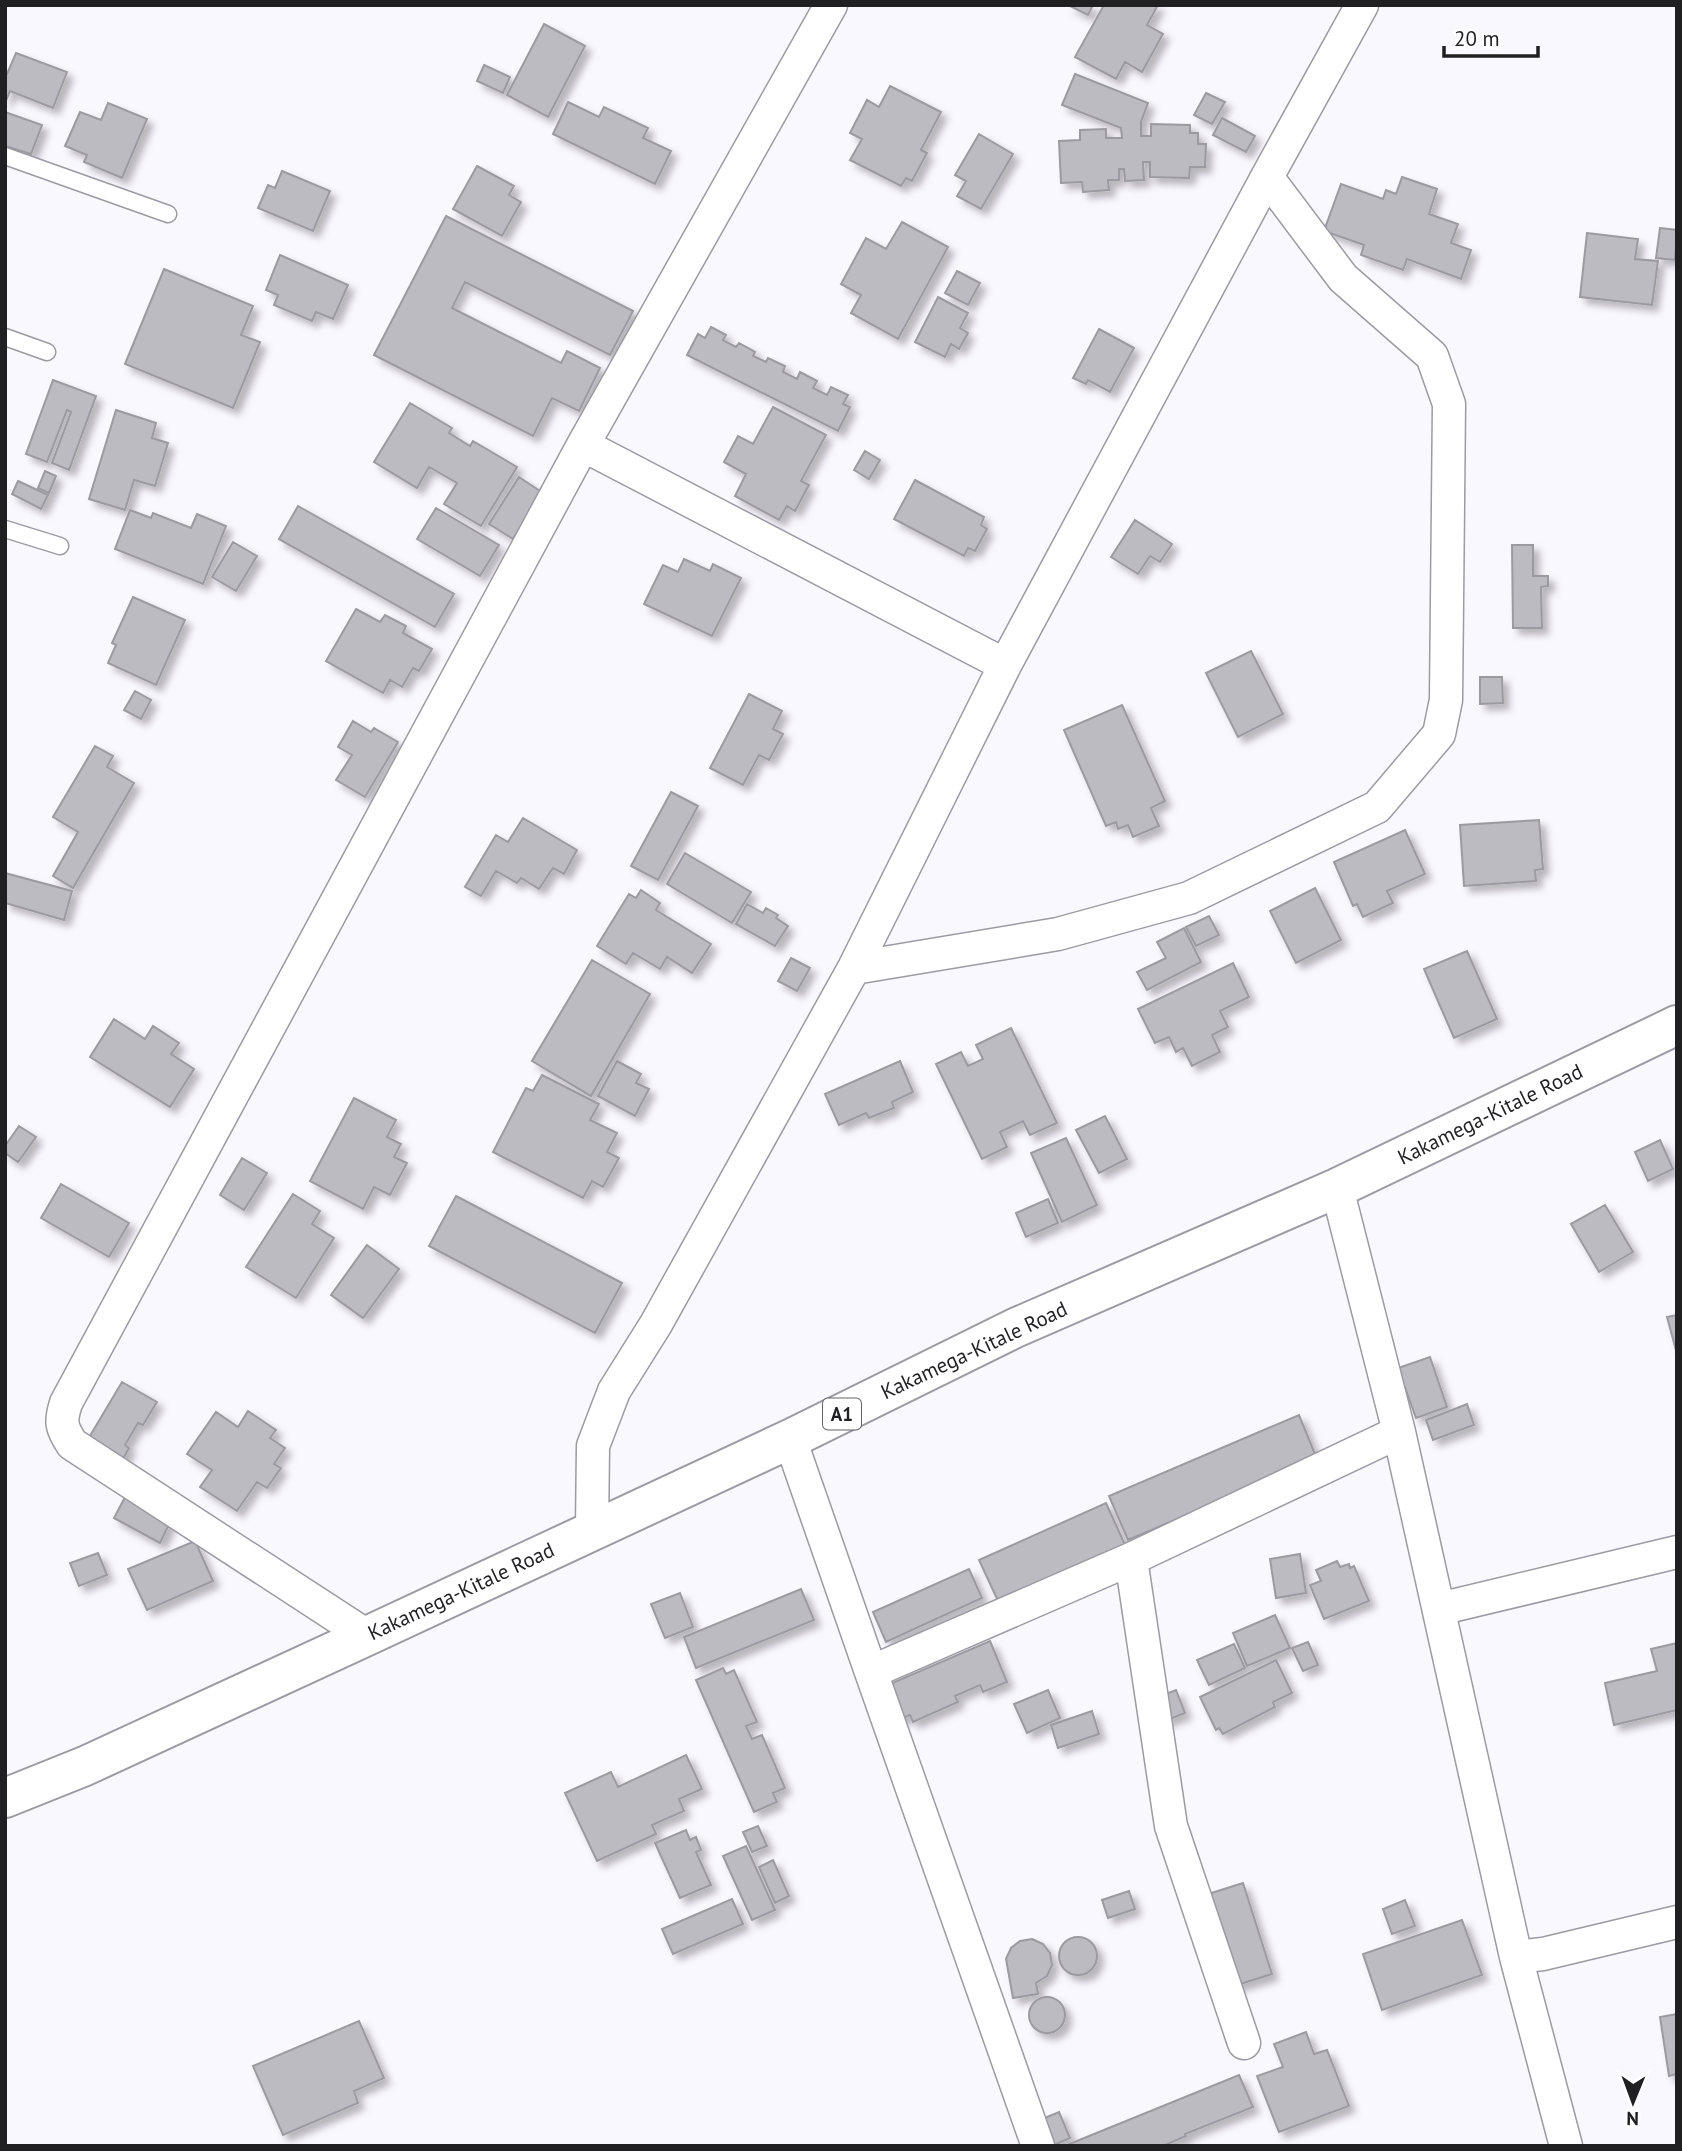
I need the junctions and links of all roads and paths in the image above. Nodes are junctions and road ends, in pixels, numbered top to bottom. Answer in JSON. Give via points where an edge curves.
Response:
{"nodes":[{"id":1,"x":831,"y":5,"type":"edge"},
{"id":2,"x":1362,"y":5,"type":"edge"},
{"id":3,"x":5,"y":156,"type":"edge"},
{"id":4,"x":1267,"y":177,"type":"junction"},
{"id":5,"x":168,"y":214,"type":"dead end"},
{"id":6,"x":5,"y":337,"type":"edge"},
{"id":7,"x":47,"y":352,"type":"dead end"},
{"id":8,"x":583,"y":445,"type":"junction"},
{"id":9,"x":5,"y":528,"type":"edge"},
{"id":10,"x":60,"y":546,"type":"dead end"},
{"id":11,"x":1004,"y":665,"type":"junction"},
{"id":12,"x":854,"y":968,"type":"junction"},
{"id":13,"x":1677,"y":1025,"type":"edge"},
{"id":14,"x":1337,"y":1188,"type":"junction"},
{"id":15,"x":1399,"y":1432,"type":"junction"},
{"id":16,"x":790,"y":1439,"type":"junction"},
{"id":17,"x":592,"y":1530,"type":"junction"},
{"id":18,"x":1677,"y":1552,"type":"edge"},
{"id":19,"x":1131,"y":1559,"type":"junction"},
{"id":20,"x":1439,"y":1609,"type":"junction"},
{"id":21,"x":367,"y":1636,"type":"junction"},
{"id":22,"x":871,"y":1672,"type":"junction"},
{"id":23,"x":5,"y":1798,"type":"edge"},
{"id":24,"x":1677,"y":1922,"type":"edge"},
{"id":25,"x":1516,"y":1956,"type":"junction"},
{"id":26,"x":1244,"y":2043,"type":"dead end"},
{"id":27,"x":1038,"y":2146,"type":"edge"},
{"id":28,"x":1566,"y":2146,"type":"edge"}],
"edges":[{"from":1,"to":8,"type":"street"},
{"from":2,"to":4,"type":"street"},
{"from":3,"to":5,"type":"lane"},
{"from":4,"to":11,"type":"street"},
{"from":4,"to":12,"type":"street","via":[[1343,278],[1432,356],[1448,404],[1446,700],[1439,734],[1377,807],[1189,898],[1058,934]]},
{"from":6,"to":7,"type":"lane"},
{"from":8,"to":11,"type":"street"},
{"from":8,"to":21,"type":"street","via":[[66,1403],[61,1420],[72,1444]]},
{"from":9,"to":10,"type":"lane"},
{"from":11,"to":12,"type":"street"},
{"from":12,"to":17,"type":"street","via":[[614,1391],[593,1446]]},
{"from":13,"to":14,"type":"highway","name":"Kakamega-Kitale Road","number":"A1"},
{"from":14,"to":15,"type":"street"},
{"from":14,"to":16,"type":"highway","name":"Kakamega-Kitale Road","number":"A1","via":[[1015,1328]]},
{"from":15,"to":19,"type":"street"},
{"from":15,"to":20,"type":"street"},
{"from":16,"to":17,"type":"highway","name":"Kakamega-Kitale Road","number":"A1"},
{"from":16,"to":22,"type":"street"},
{"from":17,"to":21,"type":"highway","name":"Kakamega-Kitale Road","number":"A1"},
{"from":18,"to":20,"type":"street"},
{"from":19,"to":22,"type":"street"},
{"from":19,"to":26,"type":"street","via":[[1171,1826]]},
{"from":20,"to":25,"type":"street"},
{"from":21,"to":23,"type":"highway","name":"Kakamega-Kitale Road","number":"A1"},
{"from":22,"to":27,"type":"street"},
{"from":24,"to":25,"type":"street","via":[[1543,1954]]},
{"from":25,"to":28,"type":"street"}]}
